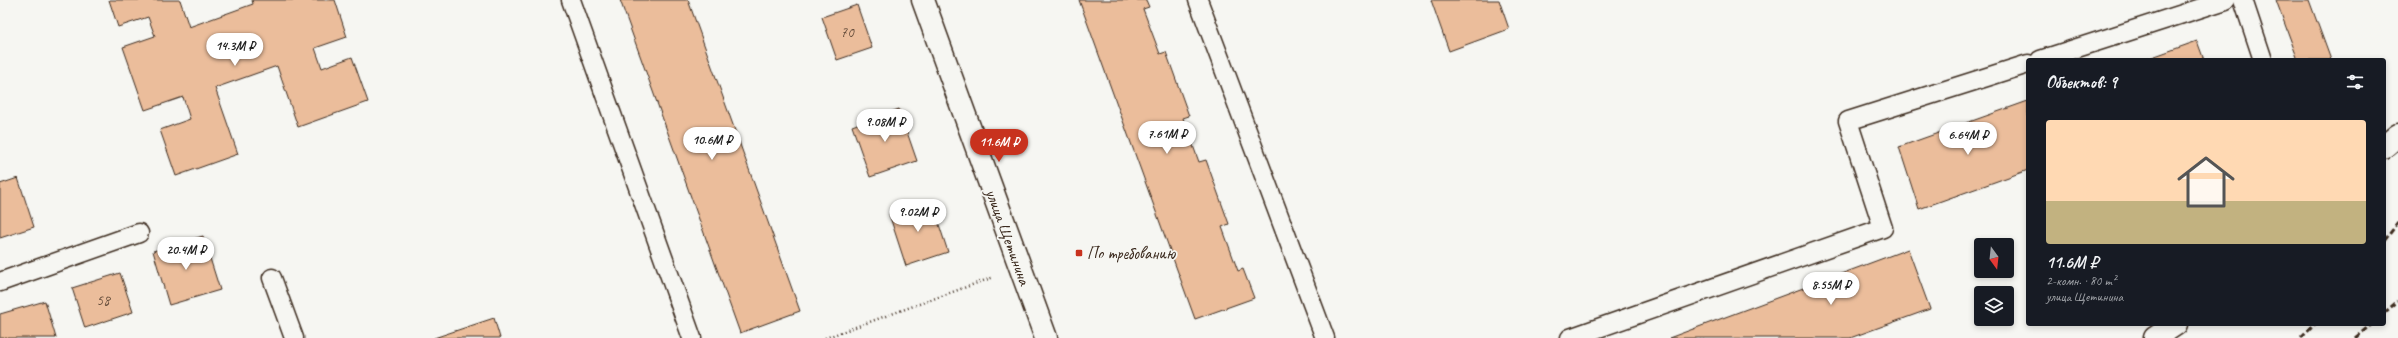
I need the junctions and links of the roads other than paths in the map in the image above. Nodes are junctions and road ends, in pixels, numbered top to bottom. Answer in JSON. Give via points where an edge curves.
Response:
{"nodes":[{"id":1,"x":572,"y":0,"type":"edge"},
{"id":2,"x":923,"y":0,"type":"edge"},
{"id":3,"x":1198,"y":0,"type":"edge"},
{"id":4,"x":2226,"y":0,"type":"edge"},
{"id":5,"x":2242,"y":0,"type":"edge"},
{"id":6,"x":2046,"y":58,"type":"edge"},
{"id":7,"x":2262,"y":58,"type":"edge"},
{"id":8,"x":2026,"y":65,"type":"edge"},
{"id":9,"x":2398,"y":135,"type":"edge"},
{"id":10,"x":2386,"y":145,"type":"edge"},
{"id":11,"x":139,"y":233,"type":"dead end"},
{"id":12,"x":272,"y":278,"type":"dead end"},
{"id":13,"x":0,"y":282,"type":"edge"},
{"id":14,"x":2173,"y":326,"type":"edge"},
{"id":15,"x":294,"y":338,"type":"edge"},
{"id":16,"x":692,"y":338,"type":"edge"},
{"id":17,"x":1046,"y":338,"type":"edge"},
{"id":18,"x":1325,"y":338,"type":"edge"},
{"id":19,"x":1570,"y":338,"type":"edge"},
{"id":20,"x":2155,"y":338,"type":"edge"}],
"edges":[{"from":1,"to":16,"type":"lane"},
{"from":2,"to":17,"type":"street","name":"улица Щетинина"},
{"from":3,"to":18,"type":"lane"},
{"from":4,"to":6,"type":"lane"},
{"from":5,"to":7,"type":"lane"},
{"from":8,"to":19,"type":"lane","via":[[1848,121],[1883,228]]},
{"from":9,"to":10,"type":"street"},
{"from":11,"to":13,"type":"lane"},
{"from":12,"to":15,"type":"lane"},
{"from":14,"to":20,"type":"street"}]}
